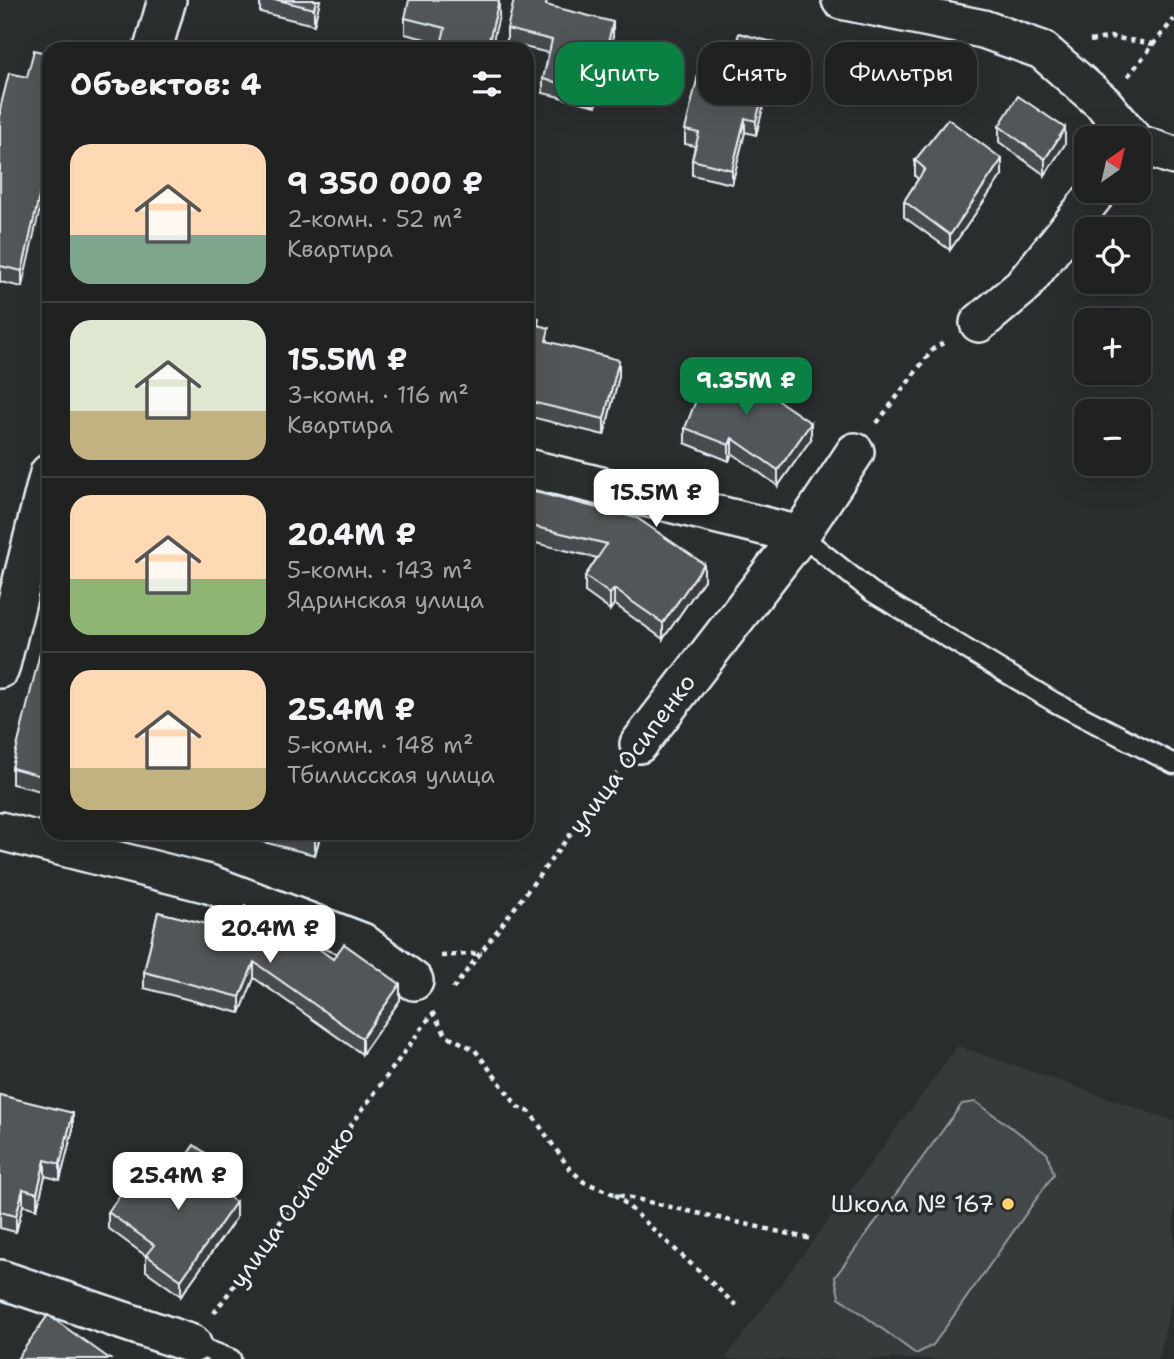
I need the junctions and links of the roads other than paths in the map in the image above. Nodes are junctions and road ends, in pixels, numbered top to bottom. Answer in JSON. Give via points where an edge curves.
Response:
{"nodes":[{"id":1,"x":167,"y":0,"type":"edge"},
{"id":2,"x":841,"y":0,"type":"edge"},
{"id":3,"x":155,"y":42,"type":"edge"},
{"id":4,"x":1122,"y":126,"type":"edge"},
{"id":5,"x":1152,"y":148,"type":"edge"},
{"id":6,"x":1174,"y":156,"type":"edge"},
{"id":7,"x":1088,"y":203,"type":"edge"},
{"id":8,"x":979,"y":323,"type":"road end"},
{"id":9,"x":855,"y":452,"type":"road end"},
{"id":10,"x":534,"y":470,"type":"edge"},
{"id":11,"x":42,"y":501,"type":"edge"},
{"id":12,"x":800,"y":535,"type":"junction"},
{"id":13,"x":0,"y":669,"type":"edge"},
{"id":14,"x":639,"y":744,"type":"road end"},
{"id":15,"x":1174,"y":764,"type":"edge"},
{"id":16,"x":0,"y":831,"type":"edge"},
{"id":17,"x":428,"y":992,"type":"road end"},
{"id":18,"x":0,"y":1279,"type":"edge"},
{"id":19,"x":192,"y":1344,"type":"joint"},
{"id":20,"x":231,"y":1359,"type":"edge"}],
"edges":[{"from":1,"to":3,"type":"street"},
{"from":2,"to":4,"type":"street","via":[[983,29],[1042,50],[1103,103]]},
{"from":5,"to":6,"type":"street"},
{"from":7,"to":8,"type":"street","via":[[1022,287]]},
{"from":9,"to":12,"type":"street","name":"улица Осипенко"},
{"from":10,"to":12,"type":"street"},
{"from":11,"to":13,"type":"street"},
{"from":12,"to":14,"type":"street","name":"улица Осипенко"},
{"from":12,"to":15,"type":"lane","via":[[872,592],[1054,702]]},
{"from":16,"to":17,"type":"street","via":[[209,884],[362,942]]},
{"from":18,"to":19,"type":"street"},
{"from":19,"to":20,"type":"lane"}]}
